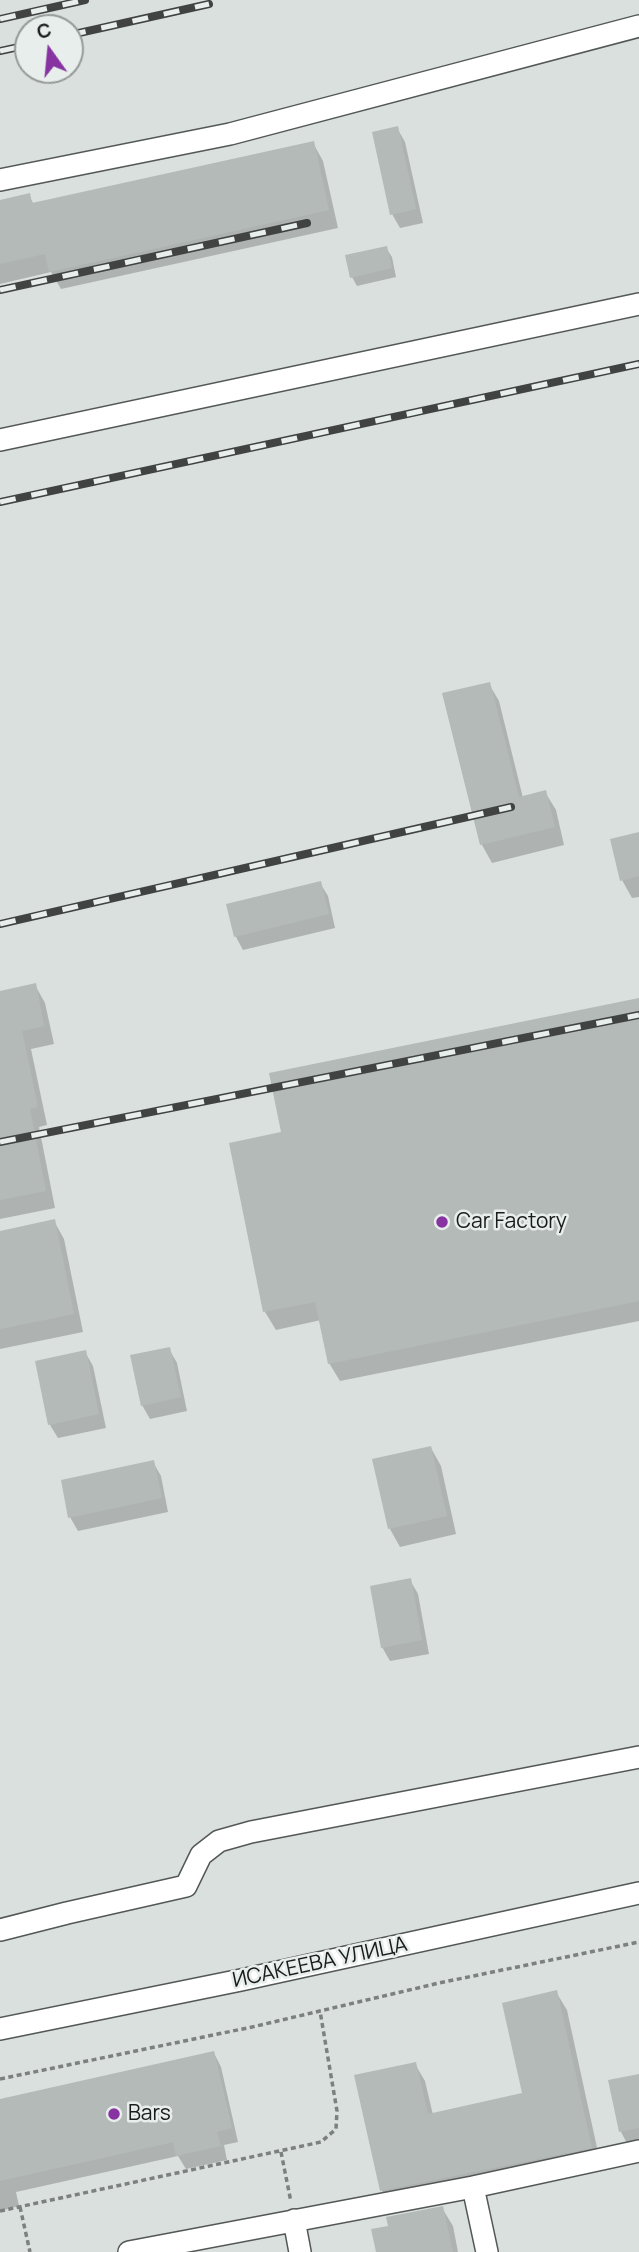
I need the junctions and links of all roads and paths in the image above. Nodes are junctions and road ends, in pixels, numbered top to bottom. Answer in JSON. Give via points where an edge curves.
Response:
{"nodes":[{"id":1,"x":639,"y":26,"type":"edge"},
{"id":2,"x":0,"y":180,"type":"edge"},
{"id":3,"x":639,"y":304,"type":"edge"},
{"id":4,"x":0,"y":440,"type":"edge"},
{"id":5,"x":639,"y":1757,"type":"edge"},
{"id":6,"x":639,"y":1893,"type":"edge"},
{"id":7,"x":0,"y":1930,"type":"edge"},
{"id":8,"x":639,"y":1942,"type":"edge"},
{"id":9,"x":320,"y":2011,"type":"junction"},
{"id":10,"x":0,"y":2029,"type":"edge"},
{"id":11,"x":0,"y":2079,"type":"edge"},
{"id":12,"x":639,"y":2151,"type":"edge"},
{"id":13,"x":281,"y":2152,"type":"junction"},
{"id":14,"x":473,"y":2187,"type":"junction"},
{"id":15,"x":20,"y":2207,"type":"junction"},
{"id":16,"x":0,"y":2211,"type":"edge"},
{"id":17,"x":294,"y":2220,"type":"junction"},
{"id":18,"x":30,"y":2252,"type":"edge"},
{"id":19,"x":129,"y":2252,"type":"edge"},
{"id":20,"x":300,"y":2252,"type":"edge"},
{"id":21,"x":487,"y":2252,"type":"edge"}],
"edges":[{"from":1,"to":2,"type":"street","via":[[230,134]]},
{"from":3,"to":4,"type":"street"},
{"from":5,"to":7,"type":"street","via":[[251,1832],[219,1841],[201,1855],[186,1886]]},
{"from":6,"to":10,"type":"street","name":"ИСАКЕЕВА УЛИЦА"},
{"from":8,"to":9,"type":"path"},
{"from":9,"to":11,"type":"path"},
{"from":9,"to":13,"type":"path","via":[[336,2129],[321,2142]]},
{"from":12,"to":14,"type":"street"},
{"from":13,"to":15,"type":"path"},
{"from":13,"to":17,"type":"path"},
{"from":14,"to":17,"type":"street"},
{"from":14,"to":21,"type":"street"},
{"from":15,"to":16,"type":"path"},
{"from":15,"to":18,"type":"path"},
{"from":17,"to":19,"type":"street"},
{"from":17,"to":20,"type":"street"}]}
